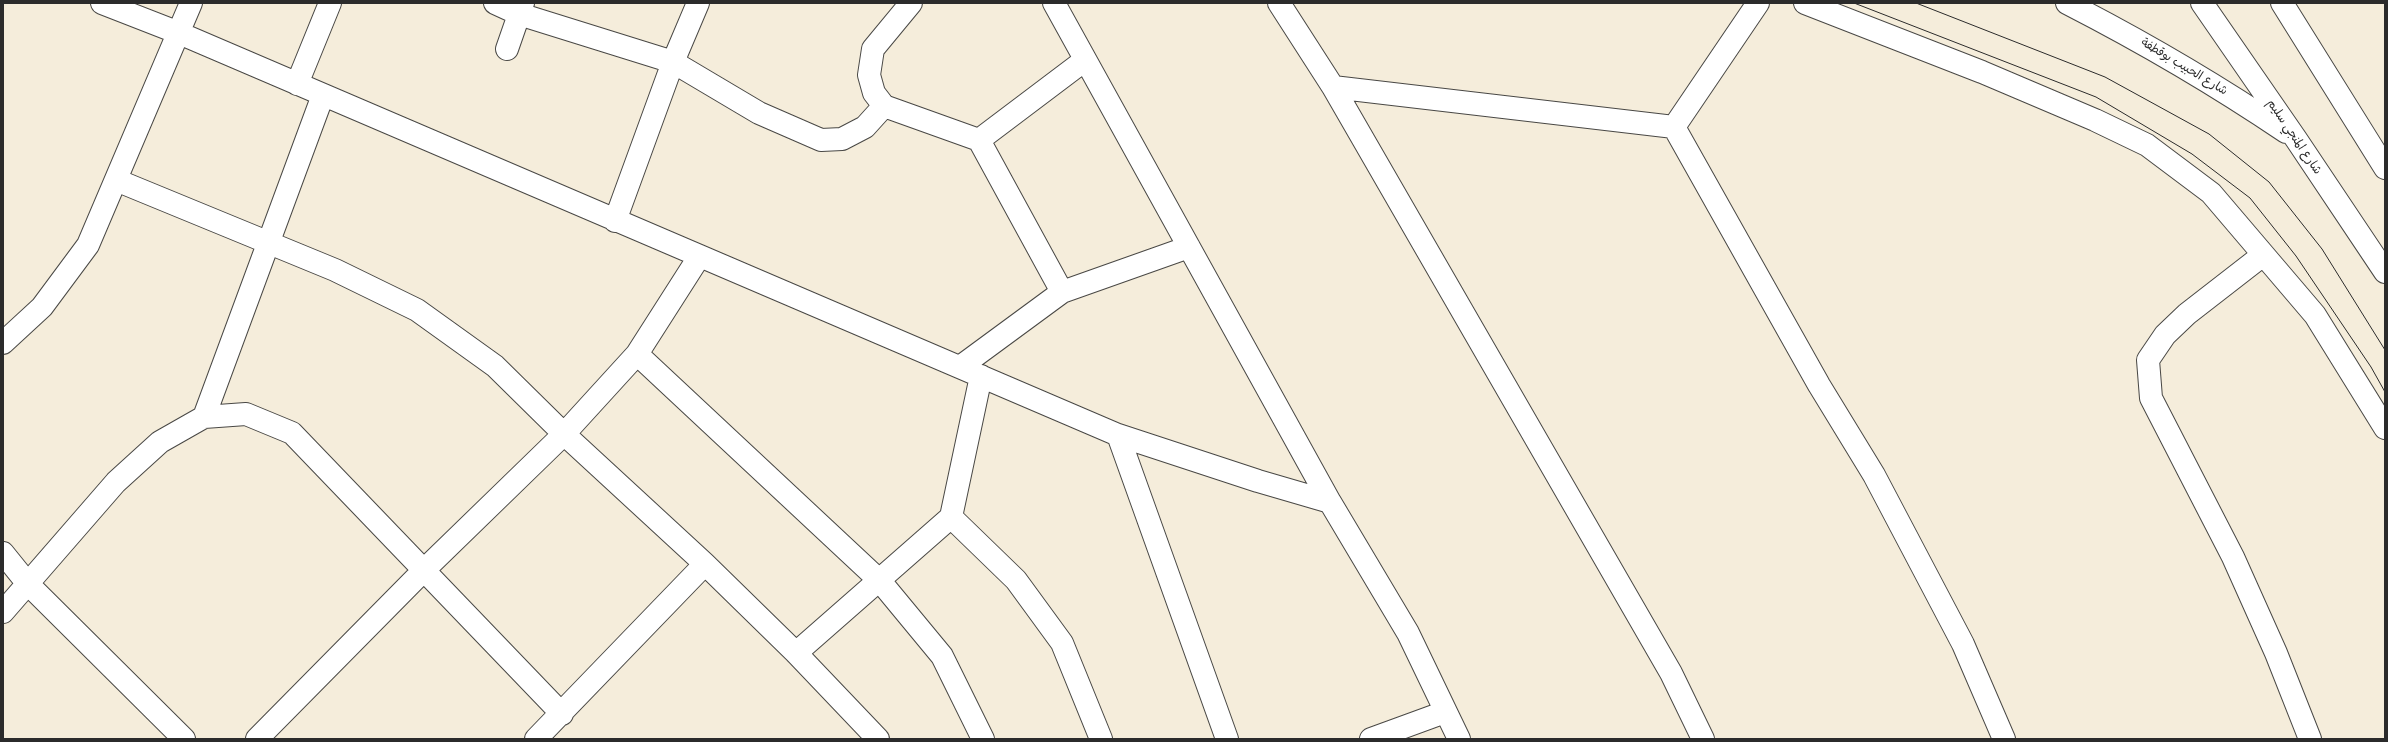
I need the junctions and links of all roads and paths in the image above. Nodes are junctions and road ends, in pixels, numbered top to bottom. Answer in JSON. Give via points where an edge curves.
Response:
{"nodes":[{"id":1,"x":102,"y":3,"type":"edge"},
{"id":2,"x":191,"y":3,"type":"edge"},
{"id":3,"x":330,"y":3,"type":"edge"},
{"id":4,"x":496,"y":3,"type":"edge"},
{"id":5,"x":698,"y":3,"type":"edge"},
{"id":6,"x":911,"y":3,"type":"edge"},
{"id":7,"x":1054,"y":3,"type":"edge"},
{"id":8,"x":1279,"y":3,"type":"edge"},
{"id":9,"x":1758,"y":3,"type":"edge"},
{"id":10,"x":1805,"y":3,"type":"edge"},
{"id":11,"x":2067,"y":3,"type":"edge"},
{"id":12,"x":2202,"y":3,"type":"edge"},
{"id":13,"x":2282,"y":3,"type":"edge"},
{"id":14,"x":521,"y":9,"type":"edge"},
{"id":15,"x":179,"y":33,"type":"junction"},
{"id":16,"x":506,"y":49,"type":"dead end"},
{"id":17,"x":1084,"y":60,"type":"junction"},
{"id":18,"x":673,"y":62,"type":"junction"},
{"id":19,"x":297,"y":84,"type":"junction"},
{"id":20,"x":1333,"y":86,"type":"junction"},
{"id":21,"x":323,"y":95,"type":"junction"},
{"id":22,"x":884,"y":106,"type":"junction"},
{"id":23,"x":1674,"y":127,"type":"junction"},
{"id":24,"x":2296,"y":139,"type":"junction"},
{"id":25,"x":979,"y":140,"type":"junction"},
{"id":26,"x":2385,"y":168,"type":"edge"},
{"id":27,"x":116,"y":180,"type":"junction"},
{"id":28,"x":615,"y":221,"type":"junction"},
{"id":29,"x":270,"y":243,"type":"junction"},
{"id":30,"x":1189,"y":247,"type":"junction"},
{"id":31,"x":2263,"y":255,"type":"junction"},
{"id":32,"x":699,"y":257,"type":"junction"},
{"id":33,"x":2385,"y":272,"type":"edge"},
{"id":34,"x":1062,"y":292,"type":"junction"},
{"id":35,"x":3,"y":343,"type":"edge"},
{"id":36,"x":637,"y":354,"type":"junction"},
{"id":37,"x":960,"y":367,"type":"junction"},
{"id":38,"x":981,"y":376,"type":"junction"},
{"id":39,"x":204,"y":417,"type":"junction"},
{"id":40,"x":2385,"y":428,"type":"edge"},
{"id":41,"x":564,"y":434,"type":"junction"},
{"id":42,"x":1118,"y":435,"type":"junction"},
{"id":43,"x":1330,"y":502,"type":"junction"},
{"id":44,"x":951,"y":517,"type":"junction"},
{"id":45,"x":3,"y":553,"type":"edge"},
{"id":46,"x":705,"y":564,"type":"junction"},
{"id":47,"x":422,"y":571,"type":"junction"},
{"id":48,"x":880,"y":581,"type":"junction"},
{"id":49,"x":28,"y":584,"type":"junction"},
{"id":50,"x":3,"y":612,"type":"edge"},
{"id":51,"x":796,"y":653,"type":"junction"},
{"id":52,"x":1445,"y":712,"type":"junction"},
{"id":53,"x":562,"y":714,"type":"junction"},
{"id":54,"x":184,"y":739,"type":"edge"},
{"id":55,"x":257,"y":739,"type":"edge"},
{"id":56,"x":536,"y":739,"type":"edge"},
{"id":57,"x":877,"y":739,"type":"edge"},
{"id":58,"x":983,"y":739,"type":"edge"},
{"id":59,"x":1101,"y":739,"type":"edge"},
{"id":60,"x":1227,"y":739,"type":"edge"},
{"id":61,"x":1371,"y":739,"type":"edge"},
{"id":62,"x":1459,"y":739,"type":"edge"},
{"id":63,"x":1703,"y":739,"type":"edge"},
{"id":64,"x":2004,"y":739,"type":"edge"},
{"id":65,"x":2310,"y":739,"type":"edge"}],
"edges":[{"from":1,"to":15,"type":"street"},
{"from":2,"to":15,"type":"street"},
{"from":3,"to":19,"type":"street"},
{"from":4,"to":14,"type":"street"},
{"from":5,"to":18,"type":"street"},
{"from":6,"to":22,"type":"street","via":[[873,49],[869,75],[874,93]]},
{"from":7,"to":17,"type":"street"},
{"from":8,"to":20,"type":"street"},
{"from":9,"to":23,"type":"street"},
{"from":10,"to":31,"type":"street","via":[[1989,75],[2147,145],[2211,193]]},
{"from":11,"to":24,"type":"street","name":"شارع الحبيب بوقطفة","via":[[2133,37],[2223,89]]},
{"from":12,"to":24,"type":"street","name":"شارع المنجي سليم"},
{"from":13,"to":26,"type":"street"},
{"from":14,"to":16,"type":"street"},
{"from":14,"to":18,"type":"street"},
{"from":15,"to":19,"type":"street"},
{"from":15,"to":27,"type":"street"},
{"from":17,"to":25,"type":"street"},
{"from":17,"to":30,"type":"street"},
{"from":18,"to":22,"type":"street","via":[[759,113],[821,140],[842,139],[866,127]]},
{"from":18,"to":28,"type":"street"},
{"from":19,"to":21,"type":"street"},
{"from":20,"to":23,"type":"street"},
{"from":20,"to":63,"type":"street","via":[[1667,667]]},
{"from":21,"to":28,"type":"street"},
{"from":21,"to":29,"type":"street"},
{"from":22,"to":25,"type":"street"},
{"from":23,"to":64,"type":"street","via":[[1819,385],[1874,475],[1963,644]]},
{"from":24,"to":33,"type":"street","name":"شارع المنجي سليم"},
{"from":25,"to":34,"type":"street"},
{"from":27,"to":29,"type":"street"},
{"from":27,"to":35,"type":"street","via":[[88,245],[42,307]]},
{"from":28,"to":32,"type":"street"},
{"from":29,"to":39,"type":"street"},
{"from":29,"to":41,"type":"street","via":[[335,270],[417,310],[496,366]]},
{"from":30,"to":34,"type":"street"},
{"from":30,"to":43,"type":"street"},
{"from":31,"to":40,"type":"street","via":[[2315,315]]},
{"from":31,"to":65,"type":"street","via":[[2187,314],[2165,335],[2148,360],[2151,398],[2233,557],[2276,653]]},
{"from":32,"to":36,"type":"street"},
{"from":32,"to":37,"type":"street"},
{"from":34,"to":37,"type":"street"},
{"from":36,"to":41,"type":"street"},
{"from":36,"to":48,"type":"street"},
{"from":37,"to":38,"type":"street"},
{"from":38,"to":42,"type":"street"},
{"from":38,"to":44,"type":"street"},
{"from":39,"to":47,"type":"street","via":[[246,414],[292,433]]},
{"from":39,"to":49,"type":"street","via":[[160,442],[116,482]]},
{"from":41,"to":46,"type":"street"},
{"from":41,"to":47,"type":"street"},
{"from":42,"to":43,"type":"street"},
{"from":42,"to":60,"type":"street"},
{"from":43,"to":52,"type":"street","via":[[1408,634]]},
{"from":44,"to":48,"type":"street"},
{"from":44,"to":59,"type":"street","via":[[1016,580],[1062,643]]},
{"from":45,"to":49,"type":"street"},
{"from":46,"to":51,"type":"street"},
{"from":46,"to":53,"type":"street"},
{"from":47,"to":53,"type":"street"},
{"from":47,"to":55,"type":"street"},
{"from":48,"to":51,"type":"street"},
{"from":48,"to":58,"type":"street","via":[[942,656]]},
{"from":49,"to":50,"type":"street"},
{"from":49,"to":54,"type":"street"},
{"from":51,"to":57,"type":"street"},
{"from":52,"to":61,"type":"street"},
{"from":52,"to":62,"type":"street"},
{"from":53,"to":56,"type":"street"}]}
